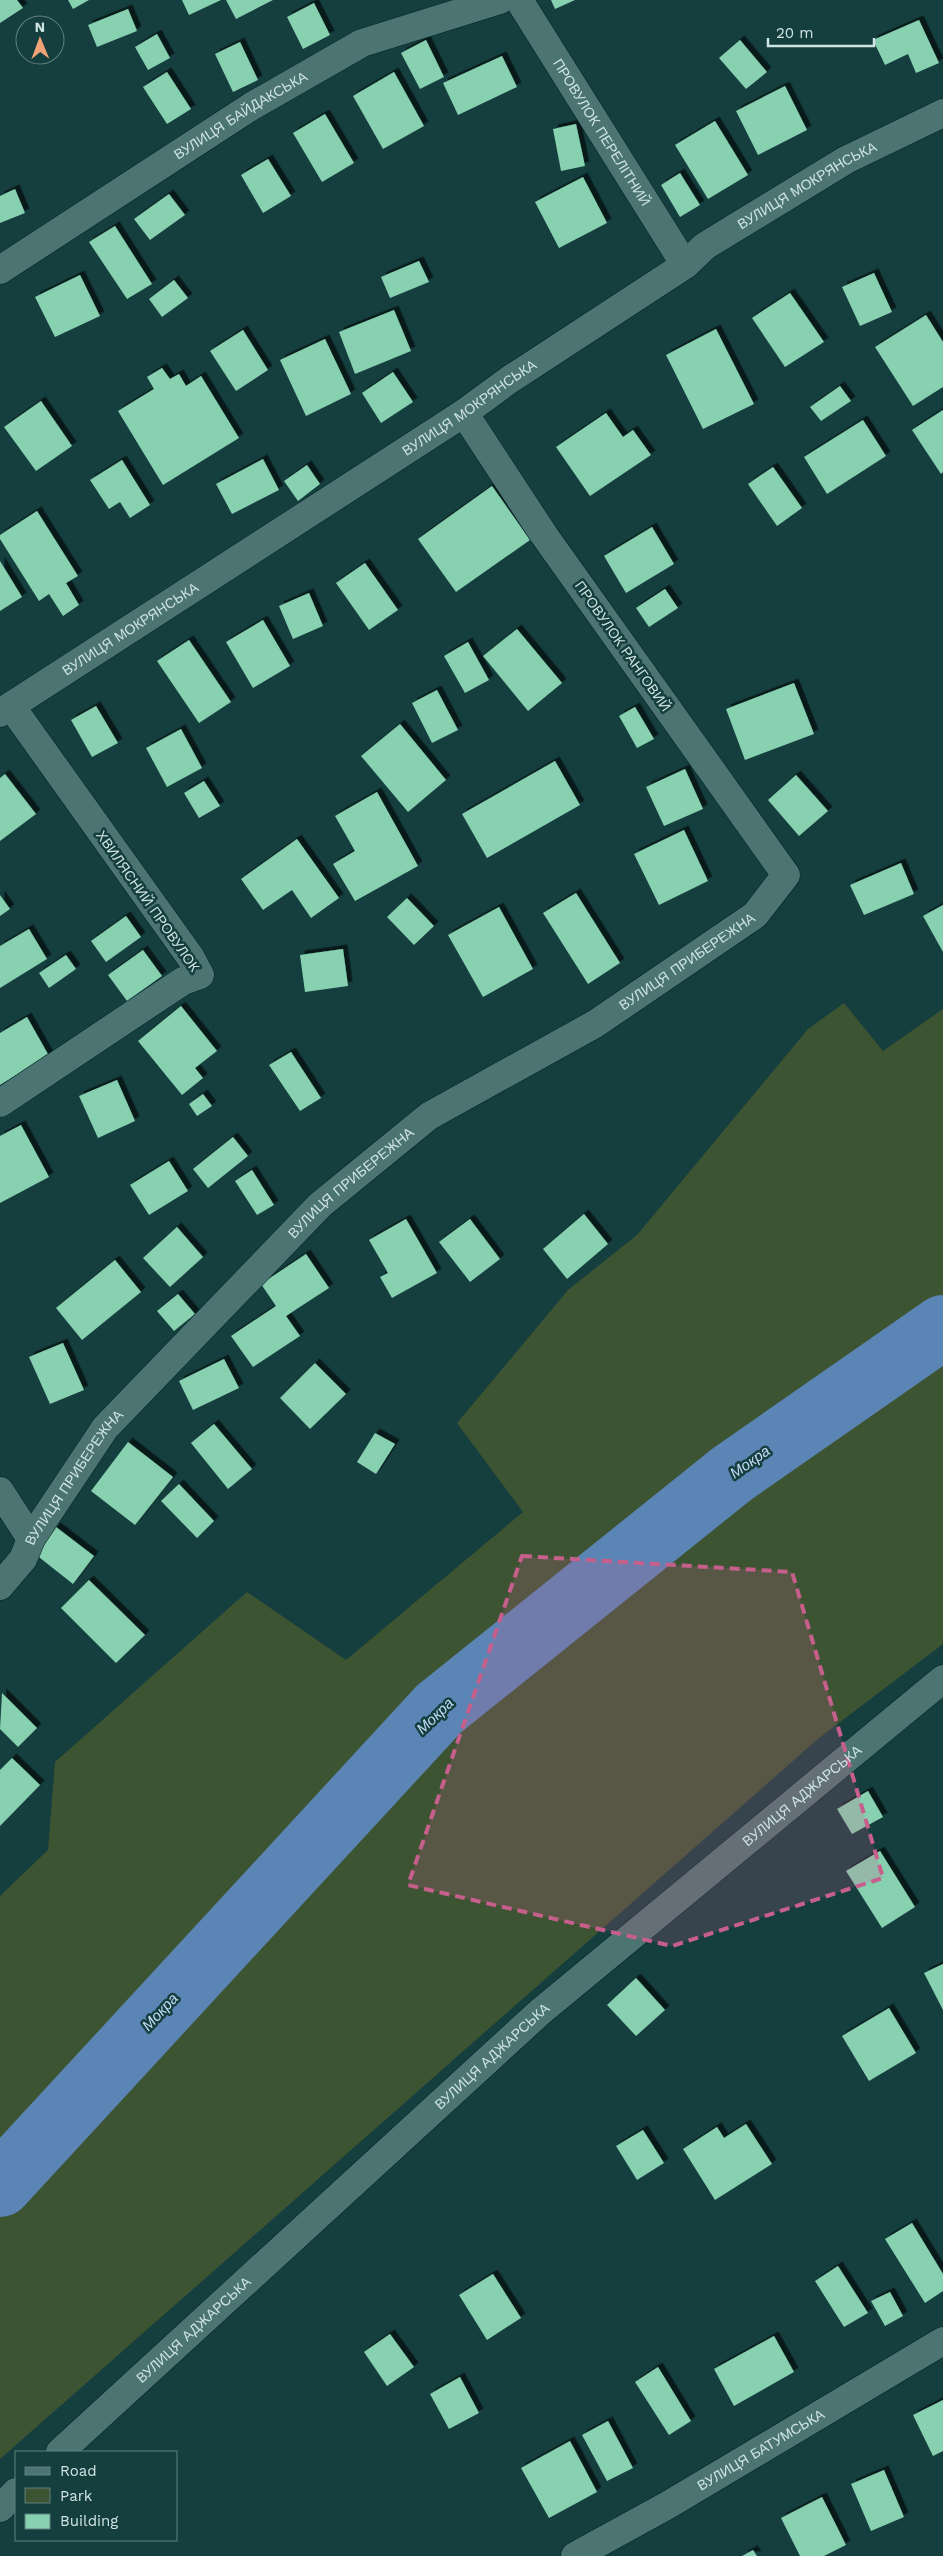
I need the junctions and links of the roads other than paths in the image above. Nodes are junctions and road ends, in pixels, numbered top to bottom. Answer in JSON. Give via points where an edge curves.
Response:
{"nodes":[{"id":1,"x":500,"y":0,"type":"edge"},
{"id":2,"x":520,"y":0,"type":"edge"},
{"id":3,"x":943,"y":113,"type":"edge"},
{"id":4,"x":685,"y":265,"type":"junction"},
{"id":5,"x":0,"y":270,"type":"edge"},
{"id":6,"x":464,"y":413,"type":"junction"},
{"id":7,"x":5,"y":710,"type":"edge"},
{"id":8,"x":786,"y":875,"type":"joint"},
{"id":9,"x":0,"y":1104,"type":"edge"},
{"id":10,"x":0,"y":1491,"type":"edge"},
{"id":11,"x":31,"y":1538,"type":"junction"},
{"id":12,"x":0,"y":1586,"type":"edge"},
{"id":13,"x":943,"y":1679,"type":"edge"},
{"id":14,"x":943,"y":2341,"type":"edge"},
{"id":15,"x":61,"y":2451,"type":"edge"},
{"id":16,"x":15,"y":2493,"type":"edge"},
{"id":17,"x":0,"y":2508,"type":"edge"},
{"id":18,"x":575,"y":2556,"type":"edge"}],
"edges":[{"from":1,"to":5,"type":"street","name":"ВУЛИЦЯ БАЙДАКСЬКА","via":[[362,43],[252,106]]},
{"from":2,"to":4,"type":"street","name":"ПРОВУЛОК ПЕРЕЛІТНИЙ"},
{"from":3,"to":4,"type":"street","name":"ВУЛИЦЯ МОКРЯНСЬКА","via":[[846,160],[705,246]]},
{"from":4,"to":6,"type":"street","name":"ВУЛИЦЯ МОКРЯНСЬКА"},
{"from":6,"to":7,"type":"street","name":"ВУЛИЦЯ МОКРЯНСЬКА"},
{"from":6,"to":8,"type":"street","name":"ПРОВУЛОК РАНГОВИЙ","via":[[544,535]]},
{"from":7,"to":9,"type":"street","name":"ХВИЛЯСНИЙ ПРОВУЛОК","via":[[191,958],[200,975],[184,981]]},
{"from":8,"to":11,"type":"street","name":"ВУЛИЦЯ ПРИБЕРЕЖНА","via":[[755,915],[595,1024],[429,1116],[320,1205],[105,1428]]},
{"from":10,"to":11,"type":"street"},
{"from":11,"to":12,"type":"street","name":"ВУЛИЦЯ ПРИБЕРЕЖНА","via":[[23,1559]]},
{"from":13,"to":15,"type":"street","name":"ВУЛИЦЯ АДЖАРСЬКА","via":[[540,2012]]},
{"from":14,"to":18,"type":"street","name":"ВУЛИЦЯ БАТУМСЬКА","via":[[668,2505]]},
{"from":16,"to":17,"type":"street"}]}
